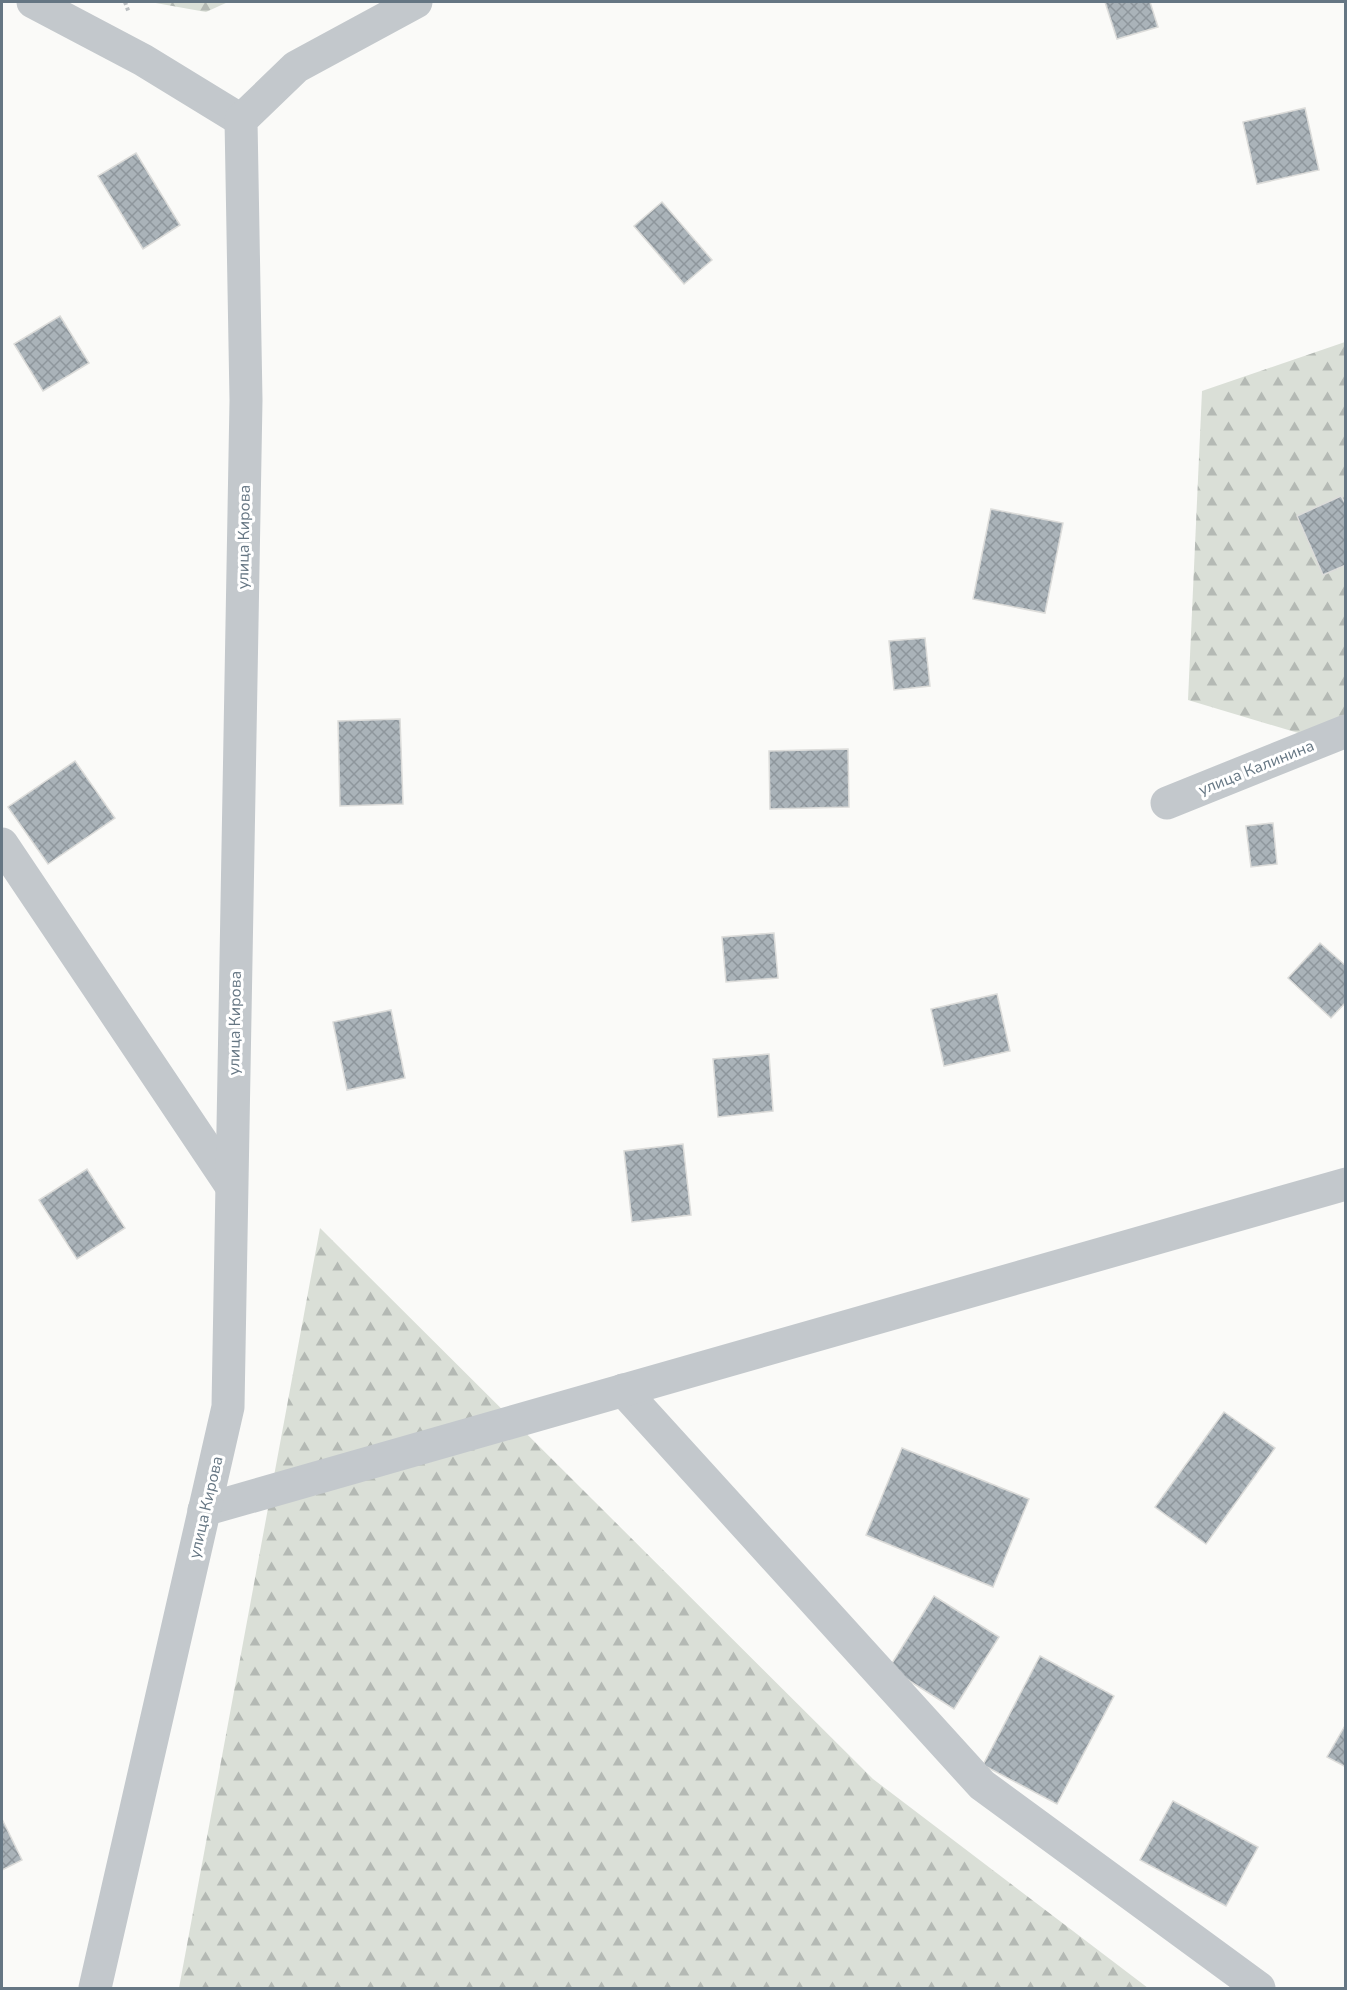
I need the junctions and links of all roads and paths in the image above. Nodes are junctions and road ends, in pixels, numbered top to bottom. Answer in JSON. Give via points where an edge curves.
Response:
{"nodes":[{"id":1,"x":33,"y":2,"type":"edge"},
{"id":2,"x":416,"y":2,"type":"edge"},
{"id":3,"x":241,"y":120,"type":"junction"},
{"id":4,"x":1346,"y":731,"type":"edge"},
{"id":5,"x":1167,"y":804,"type":"dead end"},
{"id":6,"x":2,"y":844,"type":"edge"},
{"id":7,"x":231,"y":1184,"type":"junction"},
{"id":8,"x":1346,"y":1184,"type":"edge"},
{"id":9,"x":623,"y":1390,"type":"junction"},
{"id":10,"x":204,"y":1510,"type":"junction"},
{"id":11,"x":95,"y":1989,"type":"edge"},
{"id":12,"x":1259,"y":1989,"type":"edge"}],
"edges":[{"from":1,"to":3,"type":"street","via":[[143,60]]},
{"from":2,"to":3,"type":"street","via":[[296,67]]},
{"from":3,"to":7,"type":"street","name":"улица Кирова","via":[[246,400]]},
{"from":4,"to":5,"type":"street","name":"улица Калинина"},
{"from":6,"to":7,"type":"street"},
{"from":7,"to":10,"type":"street","name":"улица Кирова","via":[[228,1407]]},
{"from":8,"to":9,"type":"street"},
{"from":9,"to":10,"type":"street"},
{"from":9,"to":12,"type":"street","via":[[982,1785]]},
{"from":10,"to":11,"type":"street","name":"улица Кирова"}]}
